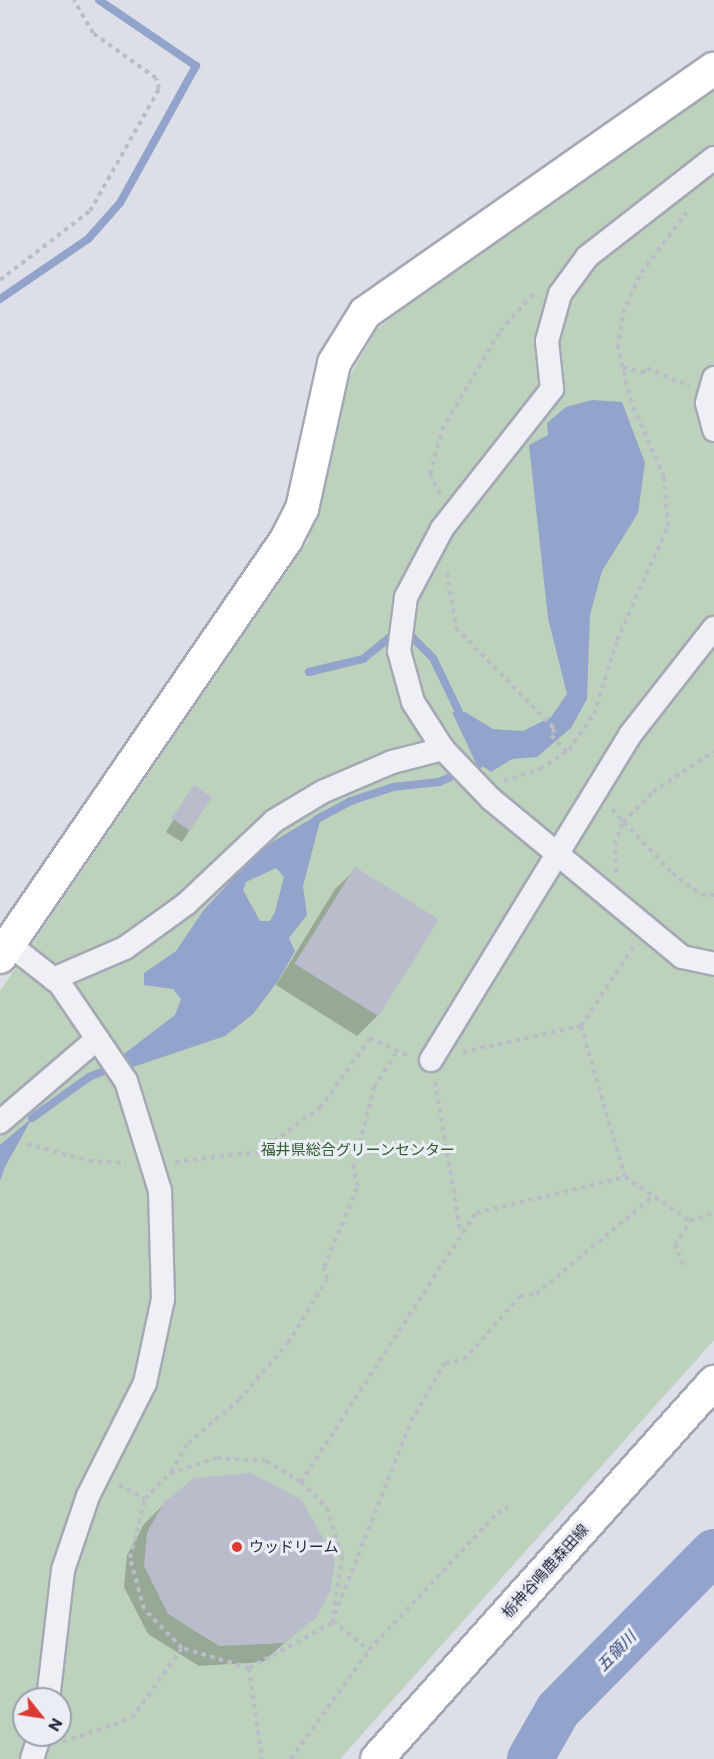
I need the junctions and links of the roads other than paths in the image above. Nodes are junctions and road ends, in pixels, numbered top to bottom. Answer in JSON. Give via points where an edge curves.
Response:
{"nodes":[{"id":1,"x":714,"y":69,"type":"edge"},
{"id":2,"x":714,"y":158,"type":"edge"},
{"id":3,"x":712,"y":386,"type":"edge"},
{"id":4,"x":714,"y":430,"type":"edge"},
{"id":5,"x":714,"y":628,"type":"edge"},
{"id":6,"x":443,"y":749,"type":"junction"},
{"id":7,"x":555,"y":856,"type":"junction"},
{"id":8,"x":5,"y":950,"type":"edge"},
{"id":9,"x":714,"y":964,"type":"edge"},
{"id":10,"x":54,"y":979,"type":"junction"},
{"id":11,"x":97,"y":1039,"type":"junction"},
{"id":12,"x":431,"y":1060,"type":"road end"},
{"id":13,"x":0,"y":1122,"type":"edge"},
{"id":14,"x":714,"y":1382,"type":"edge"},
{"id":15,"x":49,"y":1687,"type":"edge"},
{"id":16,"x":377,"y":1759,"type":"edge"}],
"edges":[{"from":1,"to":8,"type":"street","via":[[365,313],[334,363],[302,509],[285,540]]},
{"from":2,"to":6,"type":"street","via":[[587,257],[560,294],[548,341],[552,389],[448,522],[406,597],[399,651],[413,702]]},
{"from":3,"to":4,"type":"street"},
{"from":5,"to":7,"type":"street","via":[[630,735]]},
{"from":6,"to":7,"type":"street"},
{"from":6,"to":10,"type":"street","via":[[392,762],[322,792],[274,821],[186,904],[125,948]]},
{"from":7,"to":9,"type":"street","via":[[682,957]]},
{"from":7,"to":12,"type":"street"},
{"from":8,"to":10,"type":"street"},
{"from":10,"to":11,"type":"street"},
{"from":11,"to":13,"type":"street"},
{"from":11,"to":15,"type":"street","via":[[126,1081],[159,1191],[163,1299],[145,1383],[88,1496],[63,1570]]},
{"from":14,"to":16,"type":"street","name":"栃神谷鳴鹿森田線"}]}
